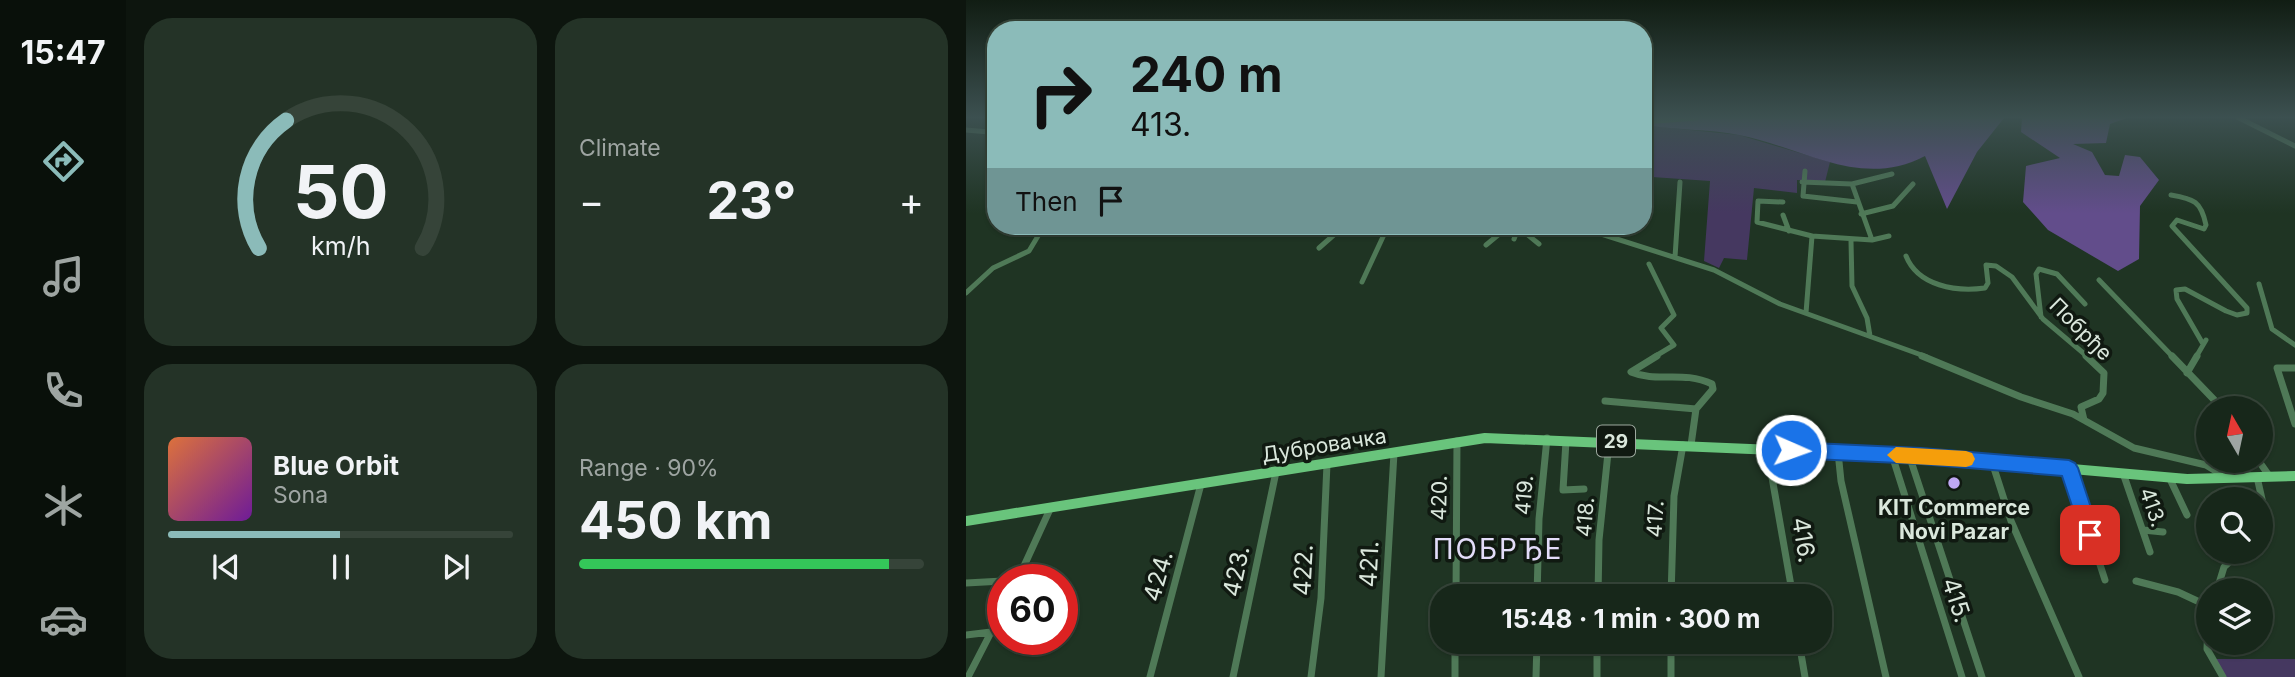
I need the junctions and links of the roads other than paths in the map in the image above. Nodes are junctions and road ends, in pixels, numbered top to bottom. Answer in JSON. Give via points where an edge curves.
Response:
{"nodes":[{"id":1,"x":1805,"y":170,"type":"dead end"},
{"id":2,"x":1892,"y":174,"type":"dead end"},
{"id":3,"x":1680,"y":182,"type":"dead end"},
{"id":4,"x":1802,"y":182,"type":"junction"},
{"id":5,"x":1852,"y":184,"type":"junction"},
{"id":6,"x":1913,"y":184,"type":"dead end"},
{"id":7,"x":2171,"y":195,"type":"dead end"},
{"id":8,"x":1783,"y":202,"type":"dead end"},
{"id":9,"x":1857,"y":202,"type":"junction"},
{"id":10,"x":1861,"y":214,"type":"junction"},
{"id":11,"x":1783,"y":215,"type":"dead end"},
{"id":12,"x":1789,"y":231,"type":"junction"},
{"id":13,"x":1039,"y":235,"type":"edge"},
{"id":14,"x":1334,"y":235,"type":"edge"},
{"id":15,"x":1384,"y":235,"type":"edge"},
{"id":16,"x":1498,"y":235,"type":"edge"},
{"id":17,"x":1516,"y":235,"type":"edge"},
{"id":18,"x":1529,"y":235,"type":"edge"},
{"id":19,"x":1611,"y":235,"type":"edge"},
{"id":20,"x":1812,"y":236,"type":"junction"},
{"id":21,"x":1889,"y":236,"type":"dead end"},
{"id":22,"x":1514,"y":239,"type":"dead end"},
{"id":23,"x":1872,"y":240,"type":"junction"},
{"id":24,"x":1851,"y":242,"type":"junction"},
{"id":25,"x":1486,"y":244,"type":"dead end"},
{"id":26,"x":1539,"y":244,"type":"dead end"},
{"id":27,"x":1319,"y":248,"type":"dead end"},
{"id":28,"x":1906,"y":256,"type":"dead end"},
{"id":29,"x":1675,"y":257,"type":"junction"},
{"id":30,"x":1649,"y":264,"type":"dead end"},
{"id":31,"x":2099,"y":280,"type":"dead end"},
{"id":32,"x":1362,"y":282,"type":"dead end"},
{"id":33,"x":2259,"y":284,"type":"dead end"},
{"id":34,"x":966,"y":293,"type":"edge"},
{"id":35,"x":2085,"y":304,"type":"dead end"},
{"id":36,"x":1806,"y":313,"type":"junction"},
{"id":37,"x":2041,"y":317,"type":"junction"},
{"id":38,"x":1870,"y":336,"type":"junction"},
{"id":39,"x":2295,"y":345,"type":"edge"},
{"id":40,"x":2295,"y":368,"type":"edge"},
{"id":41,"x":2187,"y":373,"type":"junction"},
{"id":42,"x":2210,"y":396,"type":"edge"},
{"id":43,"x":1605,"y":401,"type":"dead end"},
{"id":44,"x":1696,"y":409,"type":"junction"},
{"id":45,"x":2084,"y":420,"type":"junction"},
{"id":46,"x":2295,"y":424,"type":"edge"},
{"id":47,"x":1547,"y":438,"type":"junction"},
{"id":48,"x":1566,"y":439,"type":"junction"},
{"id":49,"x":1457,"y":441,"type":"junction"},
{"id":50,"x":1610,"y":441,"type":"junction"},
{"id":51,"x":1687,"y":445,"type":"junction"},
{"id":52,"x":1767,"y":449,"type":"junction"},
{"id":53,"x":1838,"y":452,"type":"junction"},
{"id":54,"x":1394,"y":453,"type":"junction"},
{"id":55,"x":1892,"y":455,"type":"junction"},
{"id":56,"x":1909,"y":455,"type":"junction"},
{"id":57,"x":1991,"y":461,"type":"junction"},
{"id":58,"x":1328,"y":464,"type":"junction"},
{"id":59,"x":2069,"y":468,"type":"junction"},
{"id":60,"x":1276,"y":472,"type":"junction"},
{"id":61,"x":2123,"y":473,"type":"junction"},
{"id":62,"x":2267,"y":473,"type":"edge"},
{"id":63,"x":2169,"y":477,"type":"junction"},
{"id":64,"x":2257,"y":477,"type":"junction"},
{"id":65,"x":2270,"y":477,"type":"junction"},
{"id":66,"x":2229,"y":478,"type":"junction"},
{"id":67,"x":2293,"y":478,"type":"edge"},
{"id":68,"x":1201,"y":484,"type":"junction"},
{"id":69,"x":2259,"y":487,"type":"edge"},
{"id":70,"x":1584,"y":489,"type":"dead end"},
{"id":71,"x":1051,"y":507,"type":"junction"},
{"id":72,"x":2187,"y":515,"type":"dead end"},
{"id":73,"x":966,"y":521,"type":"edge"},
{"id":74,"x":2143,"y":530,"type":"junction"},
{"id":75,"x":2163,"y":532,"type":"dead end"},
{"id":76,"x":2150,"y":552,"type":"dead end"},
{"id":77,"x":1025,"y":564,"type":"edge"},
{"id":78,"x":2105,"y":580,"type":"dead end"},
{"id":79,"x":2136,"y":581,"type":"dead end"},
{"id":80,"x":987,"y":582,"type":"edge"},
{"id":81,"x":966,"y":583,"type":"edge"},
{"id":82,"x":1456,"y":584,"type":"edge"},
{"id":83,"x":1537,"y":584,"type":"edge"},
{"id":84,"x":1598,"y":584,"type":"edge"},
{"id":85,"x":1671,"y":584,"type":"edge"},
{"id":86,"x":1791,"y":584,"type":"edge"},
{"id":87,"x":2196,"y":600,"type":"edge"},
{"id":88,"x":987,"y":632,"type":"edge"},
{"id":89,"x":966,"y":635,"type":"edge"},
{"id":90,"x":987,"y":640,"type":"edge"},
{"id":91,"x":1455,"y":654,"type":"edge"},
{"id":92,"x":1536,"y":654,"type":"edge"},
{"id":93,"x":1597,"y":654,"type":"edge"},
{"id":94,"x":1671,"y":654,"type":"edge"},
{"id":95,"x":1801,"y":654,"type":"edge"},
{"id":96,"x":2210,"y":655,"type":"edge"},
{"id":97,"x":968,"y":677,"type":"edge"},
{"id":98,"x":1150,"y":677,"type":"edge"},
{"id":99,"x":1233,"y":677,"type":"edge"},
{"id":100,"x":1311,"y":677,"type":"edge"},
{"id":101,"x":1381,"y":677,"type":"edge"},
{"id":102,"x":1455,"y":677,"type":"edge"},
{"id":103,"x":1536,"y":677,"type":"edge"},
{"id":104,"x":1597,"y":677,"type":"edge"},
{"id":105,"x":1671,"y":677,"type":"edge"},
{"id":106,"x":1805,"y":677,"type":"edge"},
{"id":107,"x":1886,"y":677,"type":"edge"},
{"id":108,"x":1962,"y":677,"type":"edge"},
{"id":109,"x":1982,"y":677,"type":"edge"},
{"id":110,"x":2079,"y":677,"type":"edge"},
{"id":111,"x":2223,"y":677,"type":"edge"}],
"edges":[{"from":1,"to":4,"type":"street"},
{"from":2,"to":5,"type":"street"},
{"from":3,"to":29,"type":"street"},
{"from":4,"to":5,"type":"street"},
{"from":4,"to":9,"type":"street","via":[[1803,196]]},
{"from":5,"to":9,"type":"street"},
{"from":6,"to":10,"type":"street","via":[[1893,206]]},
{"from":7,"to":41,"type":"street","via":[[2193,197],[2202,204],[2204,229],[2176,220],[2172,226],[2247,308],[2247,313],[2237,315],[2185,289],[2176,290],[2177,299],[2205,342]]},
{"from":8,"to":12,"type":"street","via":[[1758,201],[1758,222]]},
{"from":9,"to":10,"type":"street"},
{"from":10,"to":23,"type":"street"},
{"from":11,"to":12,"type":"street"},
{"from":12,"to":20,"type":"street"},
{"from":13,"to":34,"type":"street","via":[[1029,251],[993,268]]},
{"from":14,"to":27,"type":"street"},
{"from":15,"to":32,"type":"street"},
{"from":16,"to":25,"type":"street"},
{"from":17,"to":22,"type":"street"},
{"from":18,"to":26,"type":"street"},
{"from":19,"to":29,"type":"street"},
{"from":20,"to":24,"type":"street"},
{"from":20,"to":36,"type":"street"},
{"from":21,"to":23,"type":"street"},
{"from":23,"to":24,"type":"street"},
{"from":24,"to":38,"type":"street","via":[[1852,286]]},
{"from":28,"to":37,"type":"street","name":"Побрђе","via":[[1916,274],[1926,280],[1974,290],[1985,288],[1990,279],[1986,265],[1995,265],[2017,282]]},
{"from":29,"to":36,"type":"street"},
{"from":30,"to":44,"type":"street","via":[[1674,315],[1661,328],[1674,345],[1636,366],[1632,374],[1689,374],[1707,381],[1713,389]]},
{"from":31,"to":41,"type":"street"},
{"from":33,"to":39,"type":"street","via":[[2268,328]]},
{"from":35,"to":37,"type":"street","via":[[2057,274],[2039,269]]},
{"from":36,"to":38,"type":"street"},
{"from":37,"to":45,"type":"street","name":"Побрђе","via":[[2104,373],[2105,394],[2081,407]]},
{"from":38,"to":45,"type":"street"},
{"from":40,"to":46,"type":"street","via":[[2277,368]]},
{"from":41,"to":42,"type":"street"},
{"from":43,"to":44,"type":"street"},
{"from":44,"to":51,"type":"street"},
{"from":45,"to":66,"type":"street","via":[[2134,448],[2206,465]]},
{"from":47,"to":48,"type":"main road","name":"Дубровачка","number":"29"},
{"from":47,"to":49,"type":"main road","name":"Дубровачка","number":"29"},
{"from":47,"to":83,"type":"street","name":"419."},
{"from":48,"to":50,"type":"main road","name":"Дубровачка","number":"29"},
{"from":48,"to":70,"type":"street","via":[[1563,490]]},
{"from":49,"to":54,"type":"main road","name":"Дубровачка","number":"29"},
{"from":49,"to":82,"type":"street","name":"420."},
{"from":50,"to":51,"type":"main road","name":"Дубровачка","number":"29"},
{"from":50,"to":84,"type":"street","name":"418."},
{"from":51,"to":52,"type":"main road","name":"Дубровачка","number":"29"},
{"from":51,"to":85,"type":"street","name":"417.","via":[[1674,496]]},
{"from":52,"to":53,"type":"main road","name":"Дубровачка","number":"29"},
{"from":52,"to":86,"type":"street","name":"416."},
{"from":53,"to":55,"type":"main road","name":"Дубровачка","number":"29"},
{"from":53,"to":107,"type":"street"},
{"from":54,"to":58,"type":"main road","name":"Дубровачка","number":"29"},
{"from":54,"to":101,"type":"street","name":"421."},
{"from":55,"to":56,"type":"main road","name":"Дубровачка","number":"29"},
{"from":55,"to":108,"type":"street","name":"415."},
{"from":56,"to":57,"type":"main road","name":"Дубровачка","number":"29"},
{"from":56,"to":109,"type":"street","name":"415."},
{"from":57,"to":59,"type":"main road","name":"Дубровачка","number":"29"},
{"from":57,"to":110,"type":"street","via":[[2011,521]]},
{"from":58,"to":60,"type":"main road","name":"Дубровачка","number":"29"},
{"from":58,"to":100,"type":"street","name":"422.","via":[[1321,598]]},
{"from":59,"to":61,"type":"main road","name":"Дубровачка","number":"29"},
{"from":59,"to":78,"type":"street"},
{"from":60,"to":68,"type":"main road","name":"Дубровачка","number":"29"},
{"from":60,"to":99,"type":"street","name":"423."},
{"from":61,"to":63,"type":"main road","name":"Дубровачка","number":"29"},
{"from":61,"to":74,"type":"street","name":"413."},
{"from":62,"to":65,"type":"street"},
{"from":63,"to":66,"type":"main road","name":"Дубровачка","number":"29"},
{"from":63,"to":72,"type":"street"},
{"from":64,"to":65,"type":"main road","name":"Дубровачка","number":"29"},
{"from":64,"to":66,"type":"main road","name":"Дубровачка","number":"29"},
{"from":64,"to":69,"type":"street"},
{"from":65,"to":67,"type":"main road","number":"29"},
{"from":68,"to":71,"type":"main road","name":"Дубровачка","number":"29"},
{"from":68,"to":98,"type":"street","name":"424."},
{"from":71,"to":73,"type":"main road","name":"Дубровачка","number":"29"},
{"from":71,"to":77,"type":"street"},
{"from":74,"to":75,"type":"street"},
{"from":74,"to":76,"type":"street","name":"413."},
{"from":79,"to":87,"type":"street"},
{"from":80,"to":81,"type":"street"},
{"from":88,"to":89,"type":"street"},
{"from":90,"to":97,"type":"street"},
{"from":91,"to":102,"type":"street"},
{"from":92,"to":103,"type":"street"},
{"from":93,"to":104,"type":"street"},
{"from":94,"to":105,"type":"street"},
{"from":95,"to":106,"type":"street"},
{"from":96,"to":111,"type":"street"}]}
